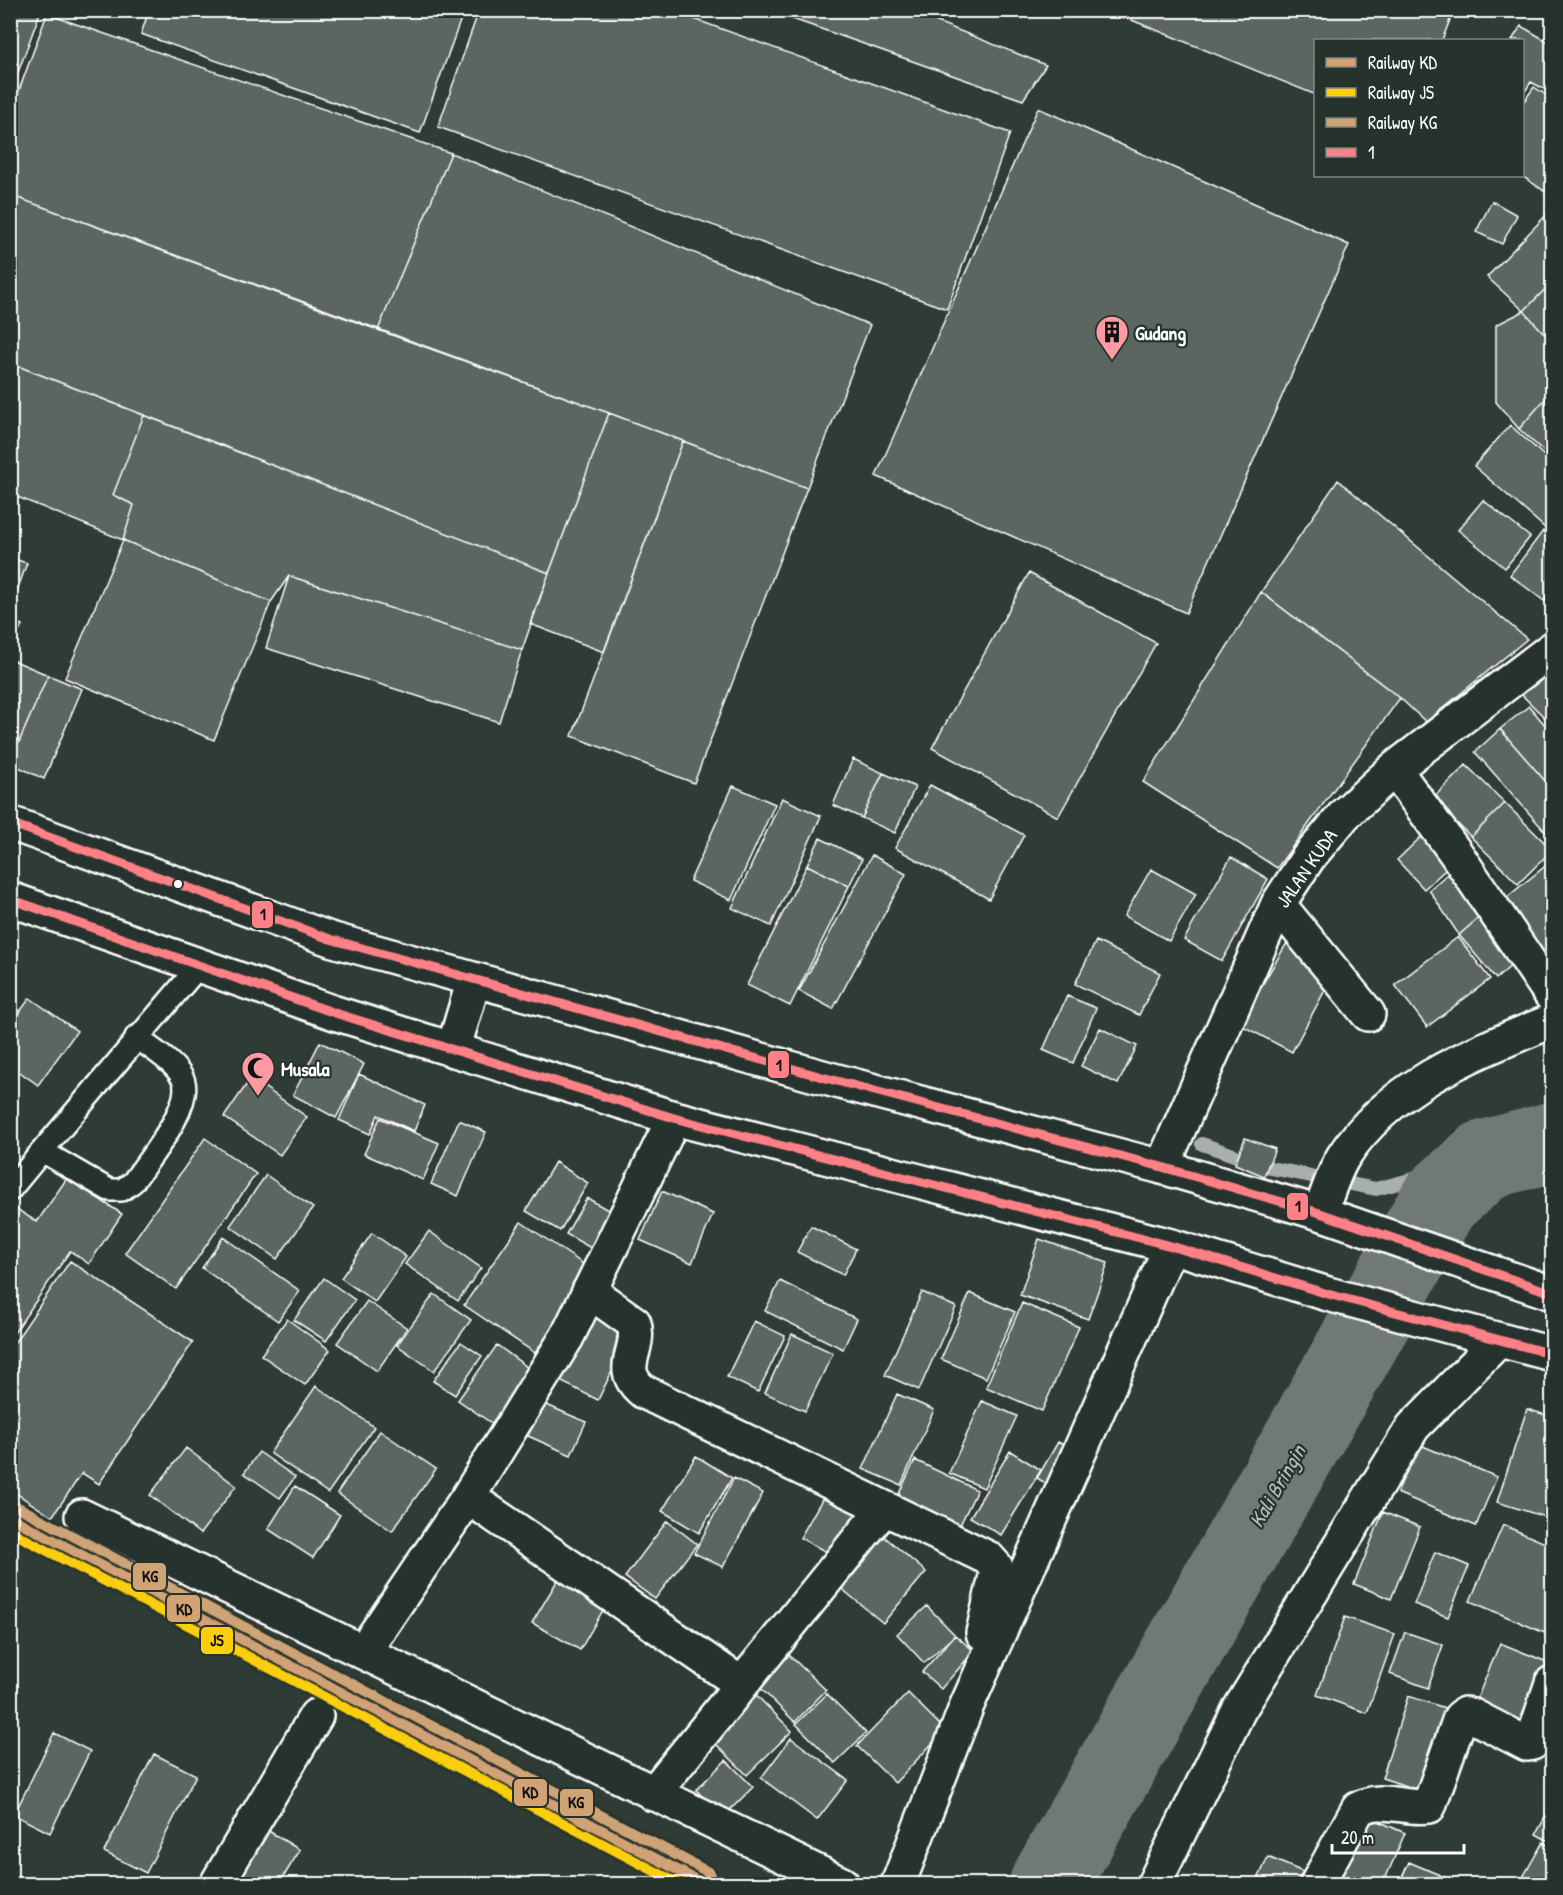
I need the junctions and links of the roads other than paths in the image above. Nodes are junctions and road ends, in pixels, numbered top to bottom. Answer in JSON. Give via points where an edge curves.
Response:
{"nodes":[{"id":1,"x":1552,"y":649,"type":"edge"},
{"id":2,"x":1394,"y":769,"type":"junction"},
{"id":3,"x":10,"y":823,"type":"edge"},
{"id":4,"x":10,"y":899,"type":"edge"},
{"id":5,"x":1278,"y":904,"type":"junction"},
{"id":6,"x":199,"y":966,"type":"junction"},
{"id":7,"x":474,"y":980,"type":"junction"},
{"id":8,"x":1552,"y":996,"type":"edge"},
{"id":9,"x":1368,"y":1014,"type":"dead end"},
{"id":10,"x":1552,"y":1021,"type":"edge"},
{"id":11,"x":136,"y":1037,"type":"junction"},
{"id":12,"x":453,"y":1050,"type":"junction"},
{"id":13,"x":674,"y":1118,"type":"junction"},
{"id":14,"x":42,"y":1151,"type":"junction"},
{"id":15,"x":1162,"y":1167,"type":"junction"},
{"id":16,"x":10,"y":1190,"type":"edge"},
{"id":17,"x":1324,"y":1202,"type":"junction"},
{"id":18,"x":1171,"y":1246,"type":"junction"},
{"id":19,"x":1537,"y":1288,"type":"edge"},
{"id":20,"x":589,"y":1292,"type":"junction"},
{"id":21,"x":1486,"y":1336,"type":"junction"},
{"id":22,"x":1552,"y":1354,"type":"edge"},
{"id":23,"x":468,"y":1497,"type":"junction"},
{"id":24,"x":884,"y":1508,"type":"junction"},
{"id":25,"x":82,"y":1516,"type":"dead end"},
{"id":26,"x":364,"y":1651,"type":"junction"},
{"id":27,"x":740,"y":1683,"type":"junction"},
{"id":28,"x":1552,"y":1683,"type":"edge"},
{"id":29,"x":967,"y":1706,"type":"junction"},
{"id":30,"x":316,"y":1716,"type":"dead end"},
{"id":31,"x":653,"y":1794,"type":"junction"},
{"id":32,"x":217,"y":1884,"type":"edge"},
{"id":33,"x":842,"y":1884,"type":"edge"},
{"id":34,"x":898,"y":1884,"type":"edge"},
{"id":35,"x":1154,"y":1884,"type":"edge"},
{"id":36,"x":1317,"y":1884,"type":"edge"}],
"edges":[{"from":1,"to":2,"type":"main road","name":"JALAN KUDA"},
{"from":2,"to":5,"type":"main road","name":"JALAN KUDA","via":[[1338,823],[1308,858]]},
{"from":2,"to":8,"type":"main road"},
{"from":3,"to":7,"type":"main road","via":[[330,939]]},
{"from":4,"to":6,"type":"main road"},
{"from":5,"to":9,"type":"main road"},
{"from":5,"to":15,"type":"main road","name":"JALAN KUDA"},
{"from":6,"to":11,"type":"lane"},
{"from":6,"to":12,"type":"main road"},
{"from":7,"to":12,"type":"main road"},
{"from":7,"to":15,"type":"main road"},
{"from":10,"to":17,"type":"main road","via":[[1467,1055],[1425,1079],[1384,1112],[1342,1158]]},
{"from":11,"to":14,"type":"lane"},
{"from":11,"to":14,"type":"lane","via":[[183,1077],[185,1091],[179,1113],[133,1182],[122,1190],[109,1190]]},
{"from":12,"to":13,"type":"main road"},
{"from":13,"to":18,"type":"main road"},
{"from":13,"to":20,"type":"main road"},
{"from":14,"to":16,"type":"lane"},
{"from":15,"to":17,"type":"main road"},
{"from":17,"to":19,"type":"main road","via":[[1373,1231]]},
{"from":18,"to":21,"type":"main road","via":[[1328,1294]]},
{"from":18,"to":29,"type":"main road"},
{"from":20,"to":23,"type":"main road","via":[[567,1337]]},
{"from":20,"to":24,"type":"main road","via":[[634,1323],[637,1333],[628,1368],[632,1382],[644,1392]]},
{"from":21,"to":22,"type":"main road"},
{"from":21,"to":35,"type":"main road","via":[[1413,1427],[1239,1710]]},
{"from":23,"to":26,"type":"main road"},
{"from":23,"to":27,"type":"main road"},
{"from":24,"to":27,"type":"main road"},
{"from":24,"to":29,"type":"main road","via":[[988,1558],[996,1567]]},
{"from":25,"to":26,"type":"main road"},
{"from":26,"to":31,"type":"main road"},
{"from":27,"to":31,"type":"main road"},
{"from":28,"to":36,"type":"main road","via":[[1532,1743],[1473,1716],[1466,1714],[1460,1718],[1429,1806],[1381,1802],[1358,1809]]},
{"from":29,"to":34,"type":"main road"},
{"from":30,"to":32,"type":"main road"},
{"from":31,"to":33,"type":"main road"}]}
